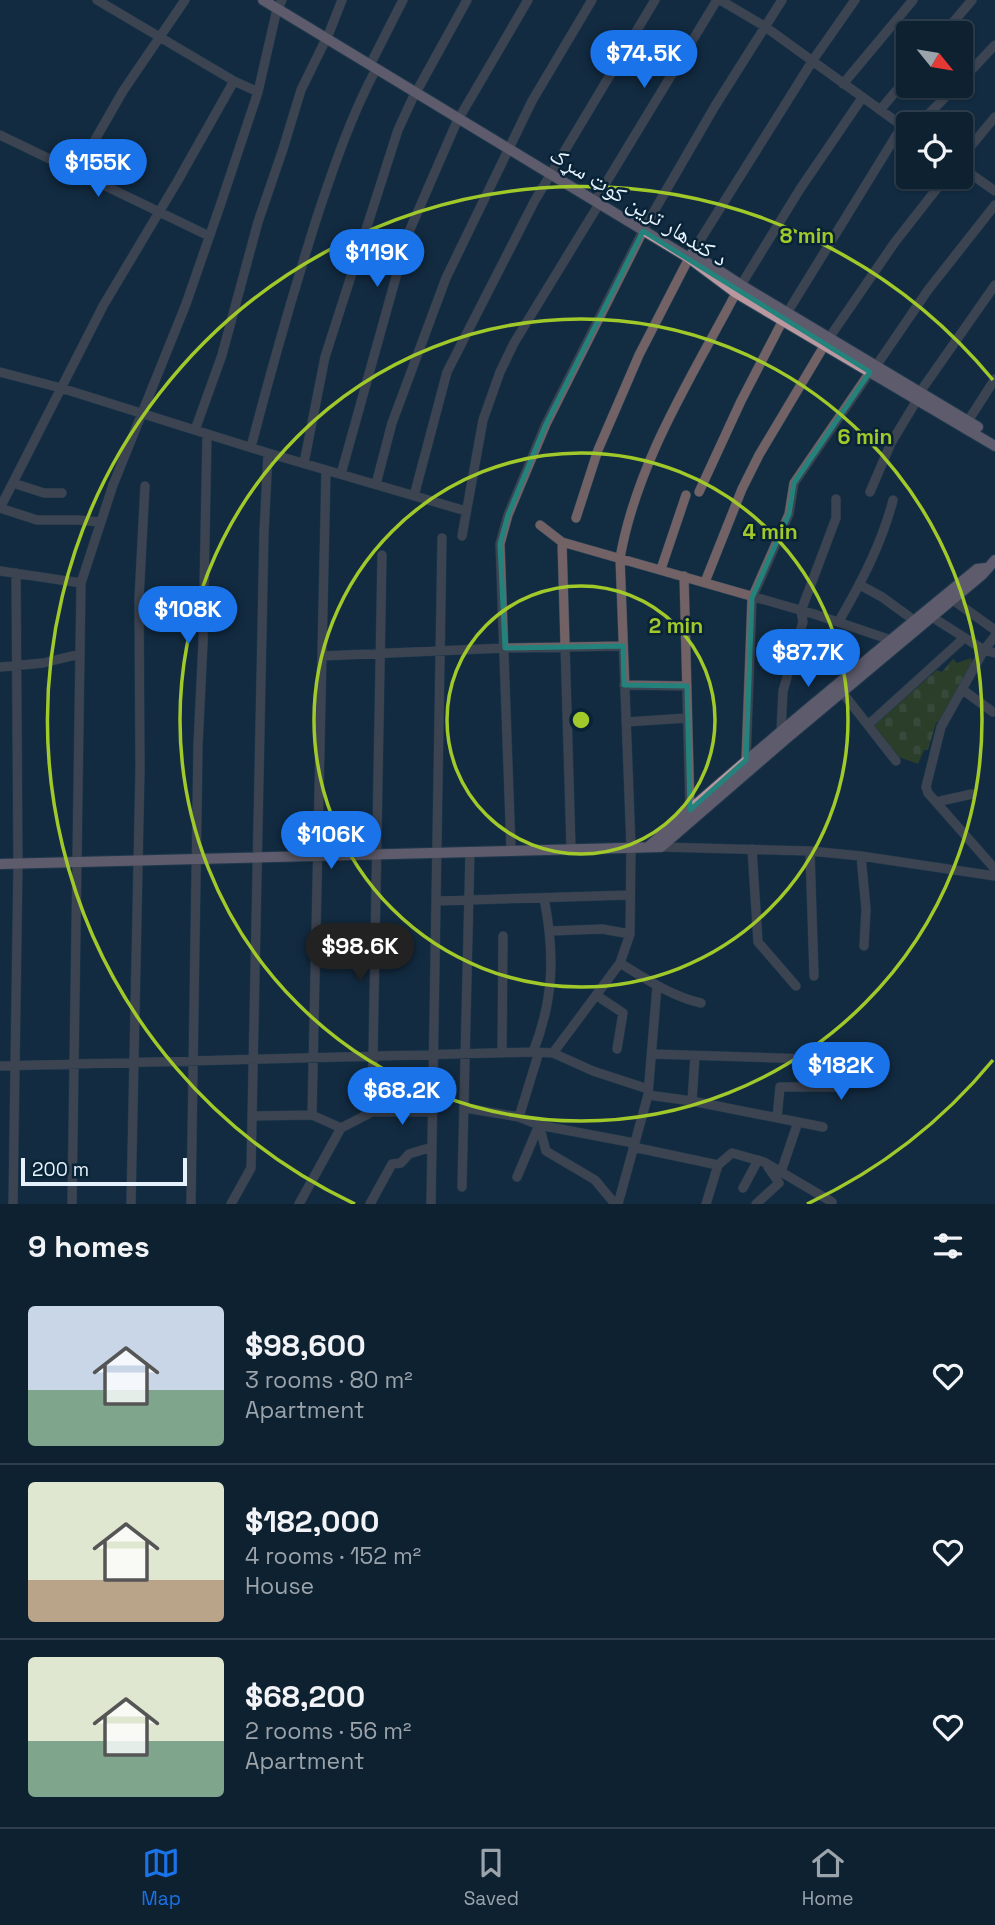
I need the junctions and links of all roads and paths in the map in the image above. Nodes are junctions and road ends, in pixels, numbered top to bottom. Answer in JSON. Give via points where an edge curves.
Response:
{"nodes":[{"id":1,"x":97,"y":0,"type":"edge"},
{"id":2,"x":185,"y":0,"type":"edge"},
{"id":3,"x":263,"y":0,"type":"edge"},
{"id":4,"x":342,"y":0,"type":"edge"},
{"id":5,"x":403,"y":0,"type":"edge"},
{"id":6,"x":467,"y":0,"type":"edge"},
{"id":7,"x":528,"y":0,"type":"edge"},
{"id":8,"x":592,"y":0,"type":"edge"},
{"id":9,"x":655,"y":0,"type":"edge"},
{"id":10,"x":718,"y":0,"type":"edge"},
{"id":11,"x":782,"y":0,"type":"edge"},
{"id":12,"x":855,"y":0,"type":"edge"},
{"id":13,"x":913,"y":0,"type":"edge"},
{"id":14,"x":972,"y":0,"type":"edge"},
{"id":15,"x":279,"y":3,"type":"edge"},
{"id":16,"x":954,"y":21,"type":"edge"},
{"id":17,"x":764,"y":26,"type":"junction"},
{"id":18,"x":327,"y":36,"type":"junction"},
{"id":19,"x":159,"y":37,"type":"junction"},
{"id":20,"x":995,"y":45,"type":"edge"},
{"id":21,"x":813,"y":60,"type":"junction"},
{"id":22,"x":374,"y":64,"type":"junction"},
{"id":23,"x":973,"y":68,"type":"edge"},
{"id":24,"x":234,"y":81,"type":"junction"},
{"id":25,"x":843,"y":84,"type":"junction"},
{"id":26,"x":417,"y":90,"type":"junction"},
{"id":27,"x":896,"y":91,"type":"edge"},
{"id":28,"x":258,"y":92,"type":"junction"},
{"id":29,"x":862,"y":98,"type":"junction"},
{"id":30,"x":944,"y":98,"type":"edge"},
{"id":31,"x":880,"y":110,"type":"junction"},
{"id":32,"x":931,"y":112,"type":"edge"},
{"id":33,"x":460,"y":116,"type":"junction"},
{"id":34,"x":995,"y":117,"type":"edge"},
{"id":35,"x":896,"y":122,"type":"edge"},
{"id":36,"x":0,"y":135,"type":"edge"},
{"id":37,"x":896,"y":142,"type":"edge"},
{"id":38,"x":973,"y":144,"type":"edge"},
{"id":39,"x":511,"y":147,"type":"junction"},
{"id":40,"x":552,"y":172,"type":"junction"},
{"id":41,"x":76,"y":173,"type":"junction"},
{"id":42,"x":973,"y":175,"type":"edge"},
{"id":43,"x":937,"y":189,"type":"edge"},
{"id":44,"x":995,"y":191,"type":"edge"},
{"id":45,"x":598,"y":200,"type":"junction"},
{"id":46,"x":995,"y":205,"type":"edge"},
{"id":47,"x":159,"y":212,"type":"junction"},
{"id":48,"x":645,"y":228,"type":"junction"},
{"id":49,"x":209,"y":236,"type":"junction"},
{"id":50,"x":690,"y":256,"type":"junction"},
{"id":51,"x":995,"y":285,"type":"edge"},
{"id":52,"x":738,"y":289,"type":"junction"},
{"id":53,"x":785,"y":317,"type":"junction"},
{"id":54,"x":827,"y":342,"type":"junction"},
{"id":55,"x":873,"y":369,"type":"junction"},
{"id":56,"x":0,"y":372,"type":"edge"},
{"id":57,"x":995,"y":379,"type":"edge"},
{"id":58,"x":61,"y":388,"type":"junction"},
{"id":59,"x":919,"y":396,"type":"junction"},
{"id":60,"x":142,"y":413,"type":"junction"},
{"id":61,"x":973,"y":427,"type":"junction"},
{"id":62,"x":195,"y":430,"type":"junction"},
{"id":63,"x":207,"y":434,"type":"junction"},
{"id":64,"x":995,"y":437,"type":"edge"},
{"id":65,"x":995,"y":446,"type":"edge"},
{"id":66,"x":251,"y":447,"type":"junction"},
{"id":67,"x":268,"y":453,"type":"junction"},
{"id":68,"x":304,"y":463,"type":"junction"},
{"id":69,"x":326,"y":470,"type":"junction"},
{"id":70,"x":341,"y":474,"type":"junction"},
{"id":71,"x":13,"y":483,"type":"junction"},
{"id":72,"x":376,"y":484,"type":"junction"},
{"id":73,"x":145,"y":486,"type":"dead end"},
{"id":74,"x":699,"y":492,"type":"dead end"},
{"id":75,"x":870,"y":492,"type":"dead end"},
{"id":76,"x":62,"y":493,"type":"dead end"},
{"id":77,"x":686,"y":495,"type":"dead end"},
{"id":78,"x":414,"y":496,"type":"junction"},
{"id":79,"x":836,"y":499,"type":"dead end"},
{"id":80,"x":893,"y":500,"type":"dead end"},
{"id":81,"x":0,"y":508,"type":"edge"},
{"id":82,"x":466,"y":511,"type":"junction"},
{"id":83,"x":576,"y":518,"type":"dead end"},
{"id":84,"x":100,"y":522,"type":"junction"},
{"id":85,"x":540,"y":525,"type":"dead end"},
{"id":86,"x":462,"y":536,"type":"dead end"},
{"id":87,"x":442,"y":538,"type":"dead end"},
{"id":88,"x":562,"y":542,"type":"junction"},
{"id":89,"x":382,"y":555,"type":"dead end"},
{"id":90,"x":620,"y":558,"type":"junction"},
{"id":91,"x":991,"y":564,"type":"edge"},
{"id":92,"x":661,"y":569,"type":"junction"},
{"id":93,"x":0,"y":571,"type":"edge"},
{"id":94,"x":16,"y":573,"type":"junction"},
{"id":95,"x":684,"y":576,"type":"junction"},
{"id":96,"x":705,"y":582,"type":"junction"},
{"id":97,"x":81,"y":583,"type":"junction"},
{"id":98,"x":860,"y":585,"type":"junction"},
{"id":99,"x":752,"y":597,"type":"junction"},
{"id":100,"x":953,"y":600,"type":"junction"},
{"id":101,"x":801,"y":611,"type":"junction"},
{"id":102,"x":932,"y":617,"type":"junction"},
{"id":103,"x":839,"y":621,"type":"junction"},
{"id":104,"x":915,"y":621,"type":"junction"},
{"id":105,"x":995,"y":631,"type":"edge"},
{"id":106,"x":995,"y":636,"type":"edge"},
{"id":107,"x":964,"y":638,"type":"junction"},
{"id":108,"x":891,"y":640,"type":"junction"},
{"id":109,"x":622,"y":646,"type":"junction"},
{"id":110,"x":505,"y":648,"type":"junction"},
{"id":111,"x":565,"y":648,"type":"junction"},
{"id":112,"x":984,"y":650,"type":"junction"},
{"id":113,"x":439,"y":651,"type":"junction"},
{"id":114,"x":381,"y":653,"type":"junction"},
{"id":115,"x":995,"y":653,"type":"edge"},
{"id":116,"x":80,"y":654,"type":"junction"},
{"id":117,"x":322,"y":656,"type":"junction"},
{"id":118,"x":16,"y":666,"type":"junction"},
{"id":119,"x":0,"y":667,"type":"edge"},
{"id":120,"x":624,"y":685,"type":"junction"},
{"id":121,"x":687,"y":686,"type":"junction"},
{"id":122,"x":963,"y":690,"type":"junction"},
{"id":123,"x":842,"y":692,"type":"junction"},
{"id":124,"x":993,"y":712,"type":"dead end"},
{"id":125,"x":688,"y":718,"type":"junction"},
{"id":126,"x":626,"y":722,"type":"junction"},
{"id":127,"x":868,"y":725,"type":"junction"},
{"id":128,"x":781,"y":731,"type":"junction"},
{"id":129,"x":746,"y":760,"type":"junction"},
{"id":130,"x":896,"y":761,"type":"dead end"},
{"id":131,"x":972,"y":794,"type":"dead end"},
{"id":132,"x":936,"y":802,"type":"junction"},
{"id":133,"x":690,"y":810,"type":"junction"},
{"id":134,"x":631,"y":847,"type":"junction"},
{"id":135,"x":648,"y":847,"type":"junction"},
{"id":136,"x":661,"y":847,"type":"junction"},
{"id":137,"x":571,"y":848,"type":"junction"},
{"id":138,"x":752,"y":849,"type":"junction"},
{"id":139,"x":511,"y":850,"type":"junction"},
{"id":140,"x":470,"y":851,"type":"junction"},
{"id":141,"x":810,"y":851,"type":"junction"},
{"id":142,"x":436,"y":852,"type":"junction"},
{"id":143,"x":377,"y":854,"type":"junction"},
{"id":144,"x":317,"y":855,"type":"junction"},
{"id":145,"x":861,"y":856,"type":"junction"},
{"id":146,"x":257,"y":857,"type":"junction"},
{"id":147,"x":198,"y":859,"type":"junction"},
{"id":148,"x":138,"y":860,"type":"junction"},
{"id":149,"x":78,"y":862,"type":"junction"},
{"id":150,"x":0,"y":864,"type":"edge"},
{"id":151,"x":18,"y":864,"type":"junction"},
{"id":152,"x":995,"y":869,"type":"edge"},
{"id":153,"x":995,"y":876,"type":"edge"},
{"id":154,"x":630,"y":895,"type":"junction"},
{"id":155,"x":544,"y":898,"type":"junction"},
{"id":156,"x":468,"y":900,"type":"junction"},
{"id":157,"x":436,"y":901,"type":"junction"},
{"id":158,"x":550,"y":931,"type":"junction"},
{"id":159,"x":630,"y":934,"type":"junction"},
{"id":160,"x":503,"y":936,"type":"dead end"},
{"id":161,"x":864,"y":946,"type":"dead end"},
{"id":162,"x":620,"y":963,"type":"junction"},
{"id":163,"x":814,"y":976,"type":"dead end"},
{"id":164,"x":657,"y":986,"type":"junction"},
{"id":165,"x":796,"y":986,"type":"dead end"},
{"id":166,"x":596,"y":995,"type":"junction"},
{"id":167,"x":701,"y":1003,"type":"dead end"},
{"id":168,"x":617,"y":1049,"type":"dead end"},
{"id":169,"x":536,"y":1052,"type":"junction"},
{"id":170,"x":502,"y":1053,"type":"junction"},
{"id":171,"x":554,"y":1053,"type":"junction"},
{"id":172,"x":466,"y":1054,"type":"junction"},
{"id":173,"x":652,"y":1054,"type":"junction"},
{"id":174,"x":434,"y":1055,"type":"junction"},
{"id":175,"x":373,"y":1056,"type":"junction"},
{"id":176,"x":695,"y":1056,"type":"junction"},
{"id":177,"x":313,"y":1058,"type":"junction"},
{"id":178,"x":253,"y":1059,"type":"junction"},
{"id":179,"x":194,"y":1061,"type":"junction"},
{"id":180,"x":134,"y":1062,"type":"junction"},
{"id":181,"x":74,"y":1064,"type":"junction"},
{"id":182,"x":15,"y":1065,"type":"junction"},
{"id":183,"x":0,"y":1066,"type":"edge"},
{"id":184,"x":648,"y":1092,"type":"junction"},
{"id":185,"x":692,"y":1101,"type":"junction"},
{"id":186,"x":465,"y":1108,"type":"junction"},
{"id":187,"x":372,"y":1112,"type":"junction"},
{"id":188,"x":432,"y":1112,"type":"junction"},
{"id":189,"x":312,"y":1115,"type":"junction"},
{"id":190,"x":252,"y":1116,"type":"junction"},
{"id":191,"x":519,"y":1116,"type":"junction"},
{"id":192,"x":777,"y":1118,"type":"junction"},
{"id":193,"x":798,"y":1122,"type":"junction"},
{"id":194,"x":539,"y":1125,"type":"junction"},
{"id":195,"x":823,"y":1127,"type":"dead end"},
{"id":196,"x":341,"y":1128,"type":"junction"},
{"id":197,"x":634,"y":1145,"type":"junction"},
{"id":198,"x":432,"y":1147,"type":"junction"},
{"id":199,"x":761,"y":1161,"type":"junction"},
{"id":200,"x":718,"y":1165,"type":"junction"},
{"id":201,"x":781,"y":1172,"type":"junction"},
{"id":202,"x":517,"y":1177,"type":"dead end"},
{"id":203,"x":462,"y":1186,"type":"dead end"},
{"id":204,"x":743,"y":1188,"type":"dead end"},
{"id":205,"x":832,"y":1202,"type":"dead end"},
{"id":206,"x":13,"y":1204,"type":"edge"},
{"id":207,"x":72,"y":1204,"type":"edge"},
{"id":208,"x":131,"y":1204,"type":"edge"},
{"id":209,"x":191,"y":1204,"type":"edge"},
{"id":210,"x":231,"y":1204,"type":"edge"},
{"id":211,"x":299,"y":1204,"type":"edge"},
{"id":212,"x":370,"y":1204,"type":"edge"},
{"id":213,"x":430,"y":1204,"type":"edge"},
{"id":214,"x":616,"y":1204,"type":"edge"},
{"id":215,"x":706,"y":1204,"type":"edge"},
{"id":216,"x":756,"y":1204,"type":"edge"}],
"edges":[{"from":1,"to":19,"type":"street"},
{"from":2,"to":19,"type":"street"},
{"from":3,"to":15,"type":"main road","name":"د کندهار ترين کوټ سړک"},
{"from":4,"to":18,"type":"street"},
{"from":5,"to":22,"type":"street"},
{"from":6,"to":26,"type":"street"},
{"from":7,"to":33,"type":"street"},
{"from":8,"to":39,"type":"street","via":[[532,101]]},
{"from":9,"to":40,"type":"street"},
{"from":10,"to":17,"type":"street"},
{"from":10,"to":45,"type":"street"},
{"from":11,"to":17,"type":"street"},
{"from":12,"to":21,"type":"street"},
{"from":13,"to":25,"type":"street"},
{"from":14,"to":16,"type":"street"},
{"from":15,"to":18,"type":"main road","name":"د کندهار ترين کوټ سړک"},
{"from":15,"to":28,"type":"street"},
{"from":17,"to":21,"type":"street"},
{"from":17,"to":48,"type":"street"},
{"from":18,"to":22,"type":"main road","name":"د کندهار ترين کوټ سړک"},
{"from":18,"to":62,"type":"street","via":[[301,90]]},
{"from":19,"to":24,"type":"street"},
{"from":19,"to":41,"type":"street"},
{"from":20,"to":23,"type":"street"},
{"from":21,"to":25,"type":"street"},
{"from":21,"to":50,"type":"street"},
{"from":22,"to":26,"type":"main road","name":"د کندهار ترين کوټ سړک"},
{"from":22,"to":66,"type":"street","via":[[331,176]]},
{"from":24,"to":28,"type":"street"},
{"from":24,"to":47,"type":"street"},
{"from":25,"to":29,"type":"street"},
{"from":26,"to":33,"type":"main road","name":"د کندهار ترين کوټ سړک"},
{"from":26,"to":68,"type":"street","via":[[398,130],[325,357]]},
{"from":27,"to":31,"type":"street"},
{"from":28,"to":49,"type":"street"},
{"from":29,"to":31,"type":"street"},
{"from":29,"to":52,"type":"street"},
{"from":30,"to":32,"type":"street"},
{"from":31,"to":35,"type":"street"},
{"from":33,"to":39,"type":"main road","name":"د کندهار ترين کوټ سړک"},
{"from":33,"to":70,"type":"street","via":[[408,234]]},
{"from":34,"to":38,"type":"street"},
{"from":36,"to":41,"type":"street"},
{"from":37,"to":53,"type":"street"},
{"from":39,"to":40,"type":"main road","name":"د کندهار ترين کوټ سړک"},
{"from":39,"to":72,"type":"street","via":[[430,316],[391,423]]},
{"from":40,"to":45,"type":"main road","name":"د کندهار ترين کوټ سړک"},
{"from":40,"to":78,"type":"street","via":[[447,372]]},
{"from":41,"to":47,"type":"street"},
{"from":42,"to":44,"type":"street"},
{"from":43,"to":54,"type":"street"},
{"from":45,"to":48,"type":"main road","name":"د کندهار ترين کوټ سړک"},
{"from":45,"to":82,"type":"street","via":[[500,372],[483,420]]},
{"from":46,"to":55,"type":"street"},
{"from":47,"to":49,"type":"street"},
{"from":47,"to":58,"type":"street"},
{"from":48,"to":50,"type":"main road","name":"د کندهار ترين کوټ سړک"},
{"from":48,"to":110,"type":"street","via":[[545,424],[509,515],[500,544]]},
{"from":49,"to":60,"type":"street"},
{"from":50,"to":52,"type":"main road","name":"د کندهار ترين کوټ سړک"},
{"from":50,"to":83,"type":"street","via":[[639,355],[603,438]]},
{"from":51,"to":59,"type":"street"},
{"from":52,"to":53,"type":"main road","name":"د کندهار ترين کوټ سړک"},
{"from":52,"to":90,"type":"street","via":[[664,426],[644,472]]},
{"from":53,"to":54,"type":"main road","name":"د کندهار ترين کوټ سړک"},
{"from":53,"to":74,"type":"street"},
{"from":54,"to":55,"type":"main road","name":"د کندهار ترين کوټ سړک"},
{"from":54,"to":96,"type":"street","via":[[753,467]]},
{"from":55,"to":59,"type":"main road","name":"د کندهار ترين کوټ سړک"},
{"from":55,"to":99,"type":"street","via":[[794,484],[789,514]]},
{"from":56,"to":58,"type":"street"},
{"from":57,"to":61,"type":"street"},
{"from":58,"to":60,"type":"street"},
{"from":58,"to":71,"type":"street"},
{"from":59,"to":61,"type":"main road","name":"د کندهار ترين کوټ سړک"},
{"from":59,"to":75,"type":"street","via":[[891,443]]},
{"from":60,"to":62,"type":"street"},
{"from":60,"to":84,"type":"street"},
{"from":61,"to":64,"type":"main road","name":"د کندهار ترين کوټ سړک"},
{"from":61,"to":65,"type":"main road","name":"د کندهار ترين کوټ سړک"},
{"from":62,"to":63,"type":"street"},
{"from":63,"to":66,"type":"street"},
{"from":63,"to":147,"type":"street"},
{"from":66,"to":67,"type":"street"},
{"from":67,"to":68,"type":"street"},
{"from":67,"to":146,"type":"street"},
{"from":68,"to":69,"type":"street"},
{"from":69,"to":70,"type":"street"},
{"from":69,"to":117,"type":"street"},
{"from":70,"to":72,"type":"street"},
{"from":71,"to":76,"type":"street","via":[[44,493]]},
{"from":71,"to":81,"type":"street"},
{"from":72,"to":78,"type":"street"},
{"from":73,"to":148,"type":"street","via":[[139,593]]},
{"from":77,"to":92,"type":"street"},
{"from":78,"to":82,"type":"street"},
{"from":79,"to":101,"type":"street","via":[[836,518]]},
{"from":80,"to":98,"type":"street"},
{"from":81,"to":84,"type":"street","via":[[37,520]]},
{"from":82,"to":86,"type":"street"},
{"from":84,"to":97,"type":"street"},
{"from":85,"to":88,"type":"street"},
{"from":87,"to":113,"type":"street"},
{"from":88,"to":90,"type":"street"},
{"from":88,"to":111,"type":"street"},
{"from":89,"to":114,"type":"street"},
{"from":90,"to":92,"type":"street"},
{"from":90,"to":109,"type":"street"},
{"from":91,"to":100,"type":"main road"},
{"from":91,"to":104,"type":"main road","via":[[977,569]]},
{"from":92,"to":95,"type":"street"},
{"from":93,"to":94,"type":"street"},
{"from":94,"to":97,"type":"street"},
{"from":94,"to":118,"type":"street"},
{"from":95,"to":96,"type":"street"},
{"from":95,"to":121,"type":"street"},
{"from":96,"to":99,"type":"street"},
{"from":97,"to":116,"type":"street"},
{"from":98,"to":103,"type":"street"},
{"from":98,"to":104,"type":"street"},
{"from":99,"to":101,"type":"street"},
{"from":99,"to":129,"type":"street"},
{"from":100,"to":102,"type":"main road"},
{"from":100,"to":105,"type":"street"},
{"from":101,"to":103,"type":"street"},
{"from":101,"to":128,"type":"street","via":[[803,622],[783,691]]},
{"from":102,"to":107,"type":"street"},
{"from":102,"to":123,"type":"main road"},
{"from":103,"to":108,"type":"street"},
{"from":104,"to":108,"type":"main road"},
{"from":106,"to":112,"type":"street"},
{"from":107,"to":112,"type":"street"},
{"from":107,"to":127,"type":"street"},
{"from":108,"to":128,"type":"main road"},
{"from":109,"to":111,"type":"street"},
{"from":109,"to":120,"type":"street"},
{"from":110,"to":111,"type":"street"},
{"from":110,"to":113,"type":"street"},
{"from":110,"to":139,"type":"street"},
{"from":111,"to":137,"type":"street"},
{"from":112,"to":115,"type":"street"},
{"from":112,"to":122,"type":"street"},
{"from":113,"to":114,"type":"street"},
{"from":113,"to":142,"type":"street"},
{"from":114,"to":117,"type":"street"},
{"from":114,"to":143,"type":"street"},
{"from":116,"to":118,"type":"street"},
{"from":116,"to":149,"type":"street"},
{"from":117,"to":144,"type":"street"},
{"from":118,"to":119,"type":"street"},
{"from":118,"to":151,"type":"street"},
{"from":120,"to":121,"type":"street"},
{"from":120,"to":126,"type":"street"},
{"from":121,"to":125,"type":"street"},
{"from":122,"to":124,"type":"street"},
{"from":122,"to":132,"type":"street","via":[[941,727],[934,751],[926,787]]},
{"from":123,"to":127,"type":"street"},
{"from":123,"to":136,"type":"main road"},
{"from":125,"to":126,"type":"street"},
{"from":125,"to":133,"type":"street"},
{"from":126,"to":134,"type":"street"},
{"from":127,"to":130,"type":"street"},
{"from":128,"to":129,"type":"main road"},
{"from":129,"to":133,"type":"main road"},
{"from":131,"to":132,"type":"street"},
{"from":132,"to":152,"type":"street"},
{"from":133,"to":135,"type":"main road"},
{"from":134,"to":135,"type":"main road"},
{"from":134,"to":137,"type":"main road"},
{"from":134,"to":154,"type":"street"},
{"from":135,"to":136,"type":"main road"},
{"from":136,"to":138,"type":"street"},
{"from":137,"to":139,"type":"main road"},
{"from":138,"to":141,"type":"street"},
{"from":138,"to":165,"type":"street","via":[[758,942]]},
{"from":139,"to":140,"type":"main road"},
{"from":140,"to":142,"type":"main road"},
{"from":140,"to":156,"type":"street"},
{"from":141,"to":145,"type":"street"},
{"from":141,"to":163,"type":"street"},
{"from":142,"to":143,"type":"main road"},
{"from":142,"to":157,"type":"street"},
{"from":143,"to":144,"type":"main road"},
{"from":143,"to":175,"type":"street"},
{"from":144,"to":146,"type":"main road"},
{"from":144,"to":177,"type":"street"},
{"from":145,"to":153,"type":"street"},
{"from":145,"to":161,"type":"street"},
{"from":146,"to":147,"type":"main road"},
{"from":146,"to":178,"type":"street"},
{"from":147,"to":148,"type":"main road"},
{"from":147,"to":179,"type":"street"},
{"from":148,"to":149,"type":"main road"},
{"from":148,"to":180,"type":"street"},
{"from":149,"to":151,"type":"main road"},
{"from":149,"to":181,"type":"street"},
{"from":150,"to":151,"type":"main road"},
{"from":151,"to":182,"type":"street"},
{"from":154,"to":155,"type":"street"},
{"from":154,"to":159,"type":"street"},
{"from":155,"to":156,"type":"street"},
{"from":155,"to":158,"type":"street"},
{"from":156,"to":157,"type":"street"},
{"from":156,"to":172,"type":"street"},
{"from":157,"to":174,"type":"street"},
{"from":158,"to":159,"type":"street","via":[[602,929]]},
{"from":158,"to":169,"type":"street","via":[[549,999]]},
{"from":159,"to":162,"type":"street"},
{"from":160,"to":170,"type":"street"},
{"from":162,"to":164,"type":"street"},
{"from":162,"to":166,"type":"street"},
{"from":164,"to":167,"type":"street"},
{"from":164,"to":173,"type":"street"},
{"from":166,"to":168,"type":"street","via":[[623,1013]]},
{"from":166,"to":171,"type":"street"},
{"from":169,"to":170,"type":"street"},
{"from":169,"to":171,"type":"street"},
{"from":169,"to":191,"type":"street"},
{"from":170,"to":172,"type":"street"},
{"from":171,"to":184,"type":"street"},
{"from":172,"to":174,"type":"street"},
{"from":172,"to":186,"type":"street"},
{"from":173,"to":176,"type":"street"},
{"from":173,"to":184,"type":"street"},
{"from":174,"to":175,"type":"street"},
{"from":174,"to":188,"type":"street"},
{"from":175,"to":177,"type":"street"},
{"from":175,"to":187,"type":"street"},
{"from":176,"to":185,"type":"street"},
{"from":176,"to":192,"type":"street","via":[[842,1060],[839,1087],[780,1087]]},
{"from":177,"to":178,"type":"street"},
{"from":177,"to":189,"type":"street"},
{"from":178,"to":179,"type":"street"},
{"from":178,"to":190,"type":"street"},
{"from":179,"to":180,"type":"street"},
{"from":179,"to":209,"type":"street"},
{"from":180,"to":181,"type":"street"},
{"from":180,"to":208,"type":"street"},
{"from":181,"to":182,"type":"street"},
{"from":181,"to":207,"type":"street"},
{"from":182,"to":183,"type":"street"},
{"from":182,"to":206,"type":"street"},
{"from":184,"to":185,"type":"street"},
{"from":184,"to":197,"type":"street"},
{"from":185,"to":192,"type":"street"},
{"from":186,"to":191,"type":"street"},
{"from":186,"to":203,"type":"street"},
{"from":187,"to":188,"type":"street"},
{"from":187,"to":196,"type":"street"},
{"from":188,"to":198,"type":"street"},
{"from":189,"to":190,"type":"street"},
{"from":189,"to":196,"type":"street"},
{"from":190,"to":210,"type":"street","via":[[251,1168]]},
{"from":191,"to":194,"type":"street"},
{"from":192,"to":193,"type":"street"},
{"from":193,"to":195,"type":"street"},
{"from":193,"to":201,"type":"street"},
{"from":194,"to":197,"type":"street"},
{"from":194,"to":202,"type":"street"},
{"from":194,"to":214,"type":"street","via":[[546,1151],[595,1180]]},
{"from":196,"to":211,"type":"street"},
{"from":197,"to":200,"type":"street"},
{"from":197,"to":214,"type":"street"},
{"from":198,"to":212,"type":"street","via":[[392,1164]]},
{"from":198,"to":213,"type":"street"},
{"from":199,"to":200,"type":"street","via":[[732,1153]]},
{"from":199,"to":201,"type":"street"},
{"from":199,"to":204,"type":"street"},
{"from":199,"to":216,"type":"street","via":[[779,1183]]},
{"from":200,"to":215,"type":"street"},
{"from":201,"to":205,"type":"street"}]}
